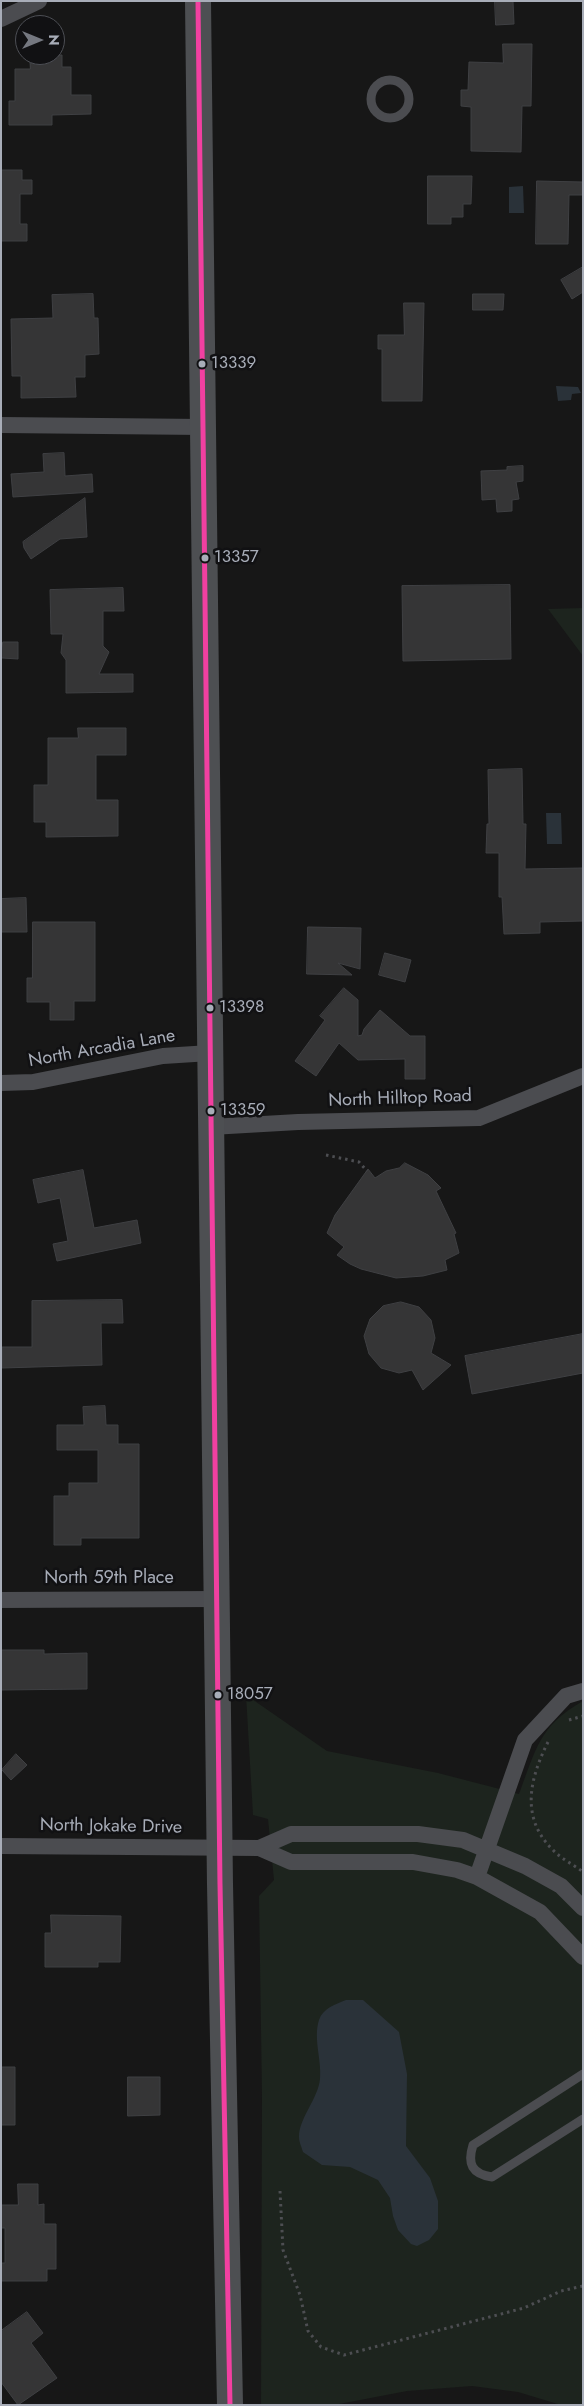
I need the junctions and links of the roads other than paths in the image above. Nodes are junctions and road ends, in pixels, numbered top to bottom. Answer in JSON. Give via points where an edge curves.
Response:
{"nodes":[{"id":1,"x":39,"y":1,"type":"edge"},
{"id":2,"x":198,"y":1,"type":"edge"},
{"id":3,"x":1,"y":20,"type":"edge"},
{"id":4,"x":371,"y":99,"type":"joint"},
{"id":5,"x":1,"y":425,"type":"edge"},
{"id":6,"x":203,"y":427,"type":"junction"},
{"id":7,"x":210,"y":1054,"type":"junction"},
{"id":8,"x":583,"y":1076,"type":"edge"},
{"id":9,"x":1,"y":1083,"type":"edge"},
{"id":10,"x":211,"y":1127,"type":"junction"},
{"id":11,"x":217,"y":1598,"type":"junction"},
{"id":12,"x":1,"y":1600,"type":"edge"},
{"id":13,"x":583,"y":1691,"type":"edge"},
{"id":14,"x":1,"y":1846,"type":"edge"},
{"id":15,"x":220,"y":1848,"type":"junction"},
{"id":16,"x":259,"y":1848,"type":"junction"},
{"id":17,"x":486,"y":1849,"type":"junction"},
{"id":18,"x":477,"y":1877,"type":"junction"},
{"id":19,"x":583,"y":1908,"type":"edge"},
{"id":20,"x":583,"y":1957,"type":"edge"},
{"id":21,"x":583,"y":2074,"type":"edge"},
{"id":22,"x":583,"y":2119,"type":"edge"},
{"id":23,"x":230,"y":2405,"type":"edge"}],
"edges":[{"from":1,"to":3,"type":"street"},
{"from":2,"to":6,"type":"main road"},
{"from":4,"to":4,"type":"lane","via":[[376,112],[390,118],[403,112],[409,99],[403,86],[390,80],[376,86]]},
{"from":5,"to":6,"type":"street"},
{"from":6,"to":7,"type":"main road"},
{"from":7,"to":9,"type":"street","name":"North Arcadia Lane","via":[[163,1056],[32,1082]]},
{"from":7,"to":10,"type":"main road"},
{"from":8,"to":10,"type":"street","name":"North Hilltop Road","via":[[479,1118]]},
{"from":10,"to":11,"type":"main road"},
{"from":11,"to":12,"type":"street","name":"North 59th Place"},
{"from":11,"to":15,"type":"main road"},
{"from":13,"to":17,"type":"street","via":[[566,1696],[525,1740]]},
{"from":14,"to":15,"type":"street","name":"North Jokake Drive"},
{"from":15,"to":16,"type":"street","name":"North Jokake Drive"},
{"from":15,"to":23,"type":"main road"},
{"from":16,"to":17,"type":"street","via":[[291,1834],[359,1833],[418,1834],[464,1840]]},
{"from":16,"to":18,"type":"street","via":[[291,1862],[413,1862]]},
{"from":17,"to":18,"type":"street"},
{"from":17,"to":19,"type":"street","via":[[562,1886]]},
{"from":18,"to":20,"type":"street","via":[[540,1912]]},
{"from":21,"to":22,"type":"lane","via":[[473,2145],[469,2156],[473,2168],[481,2176],[492,2177]]}]}
